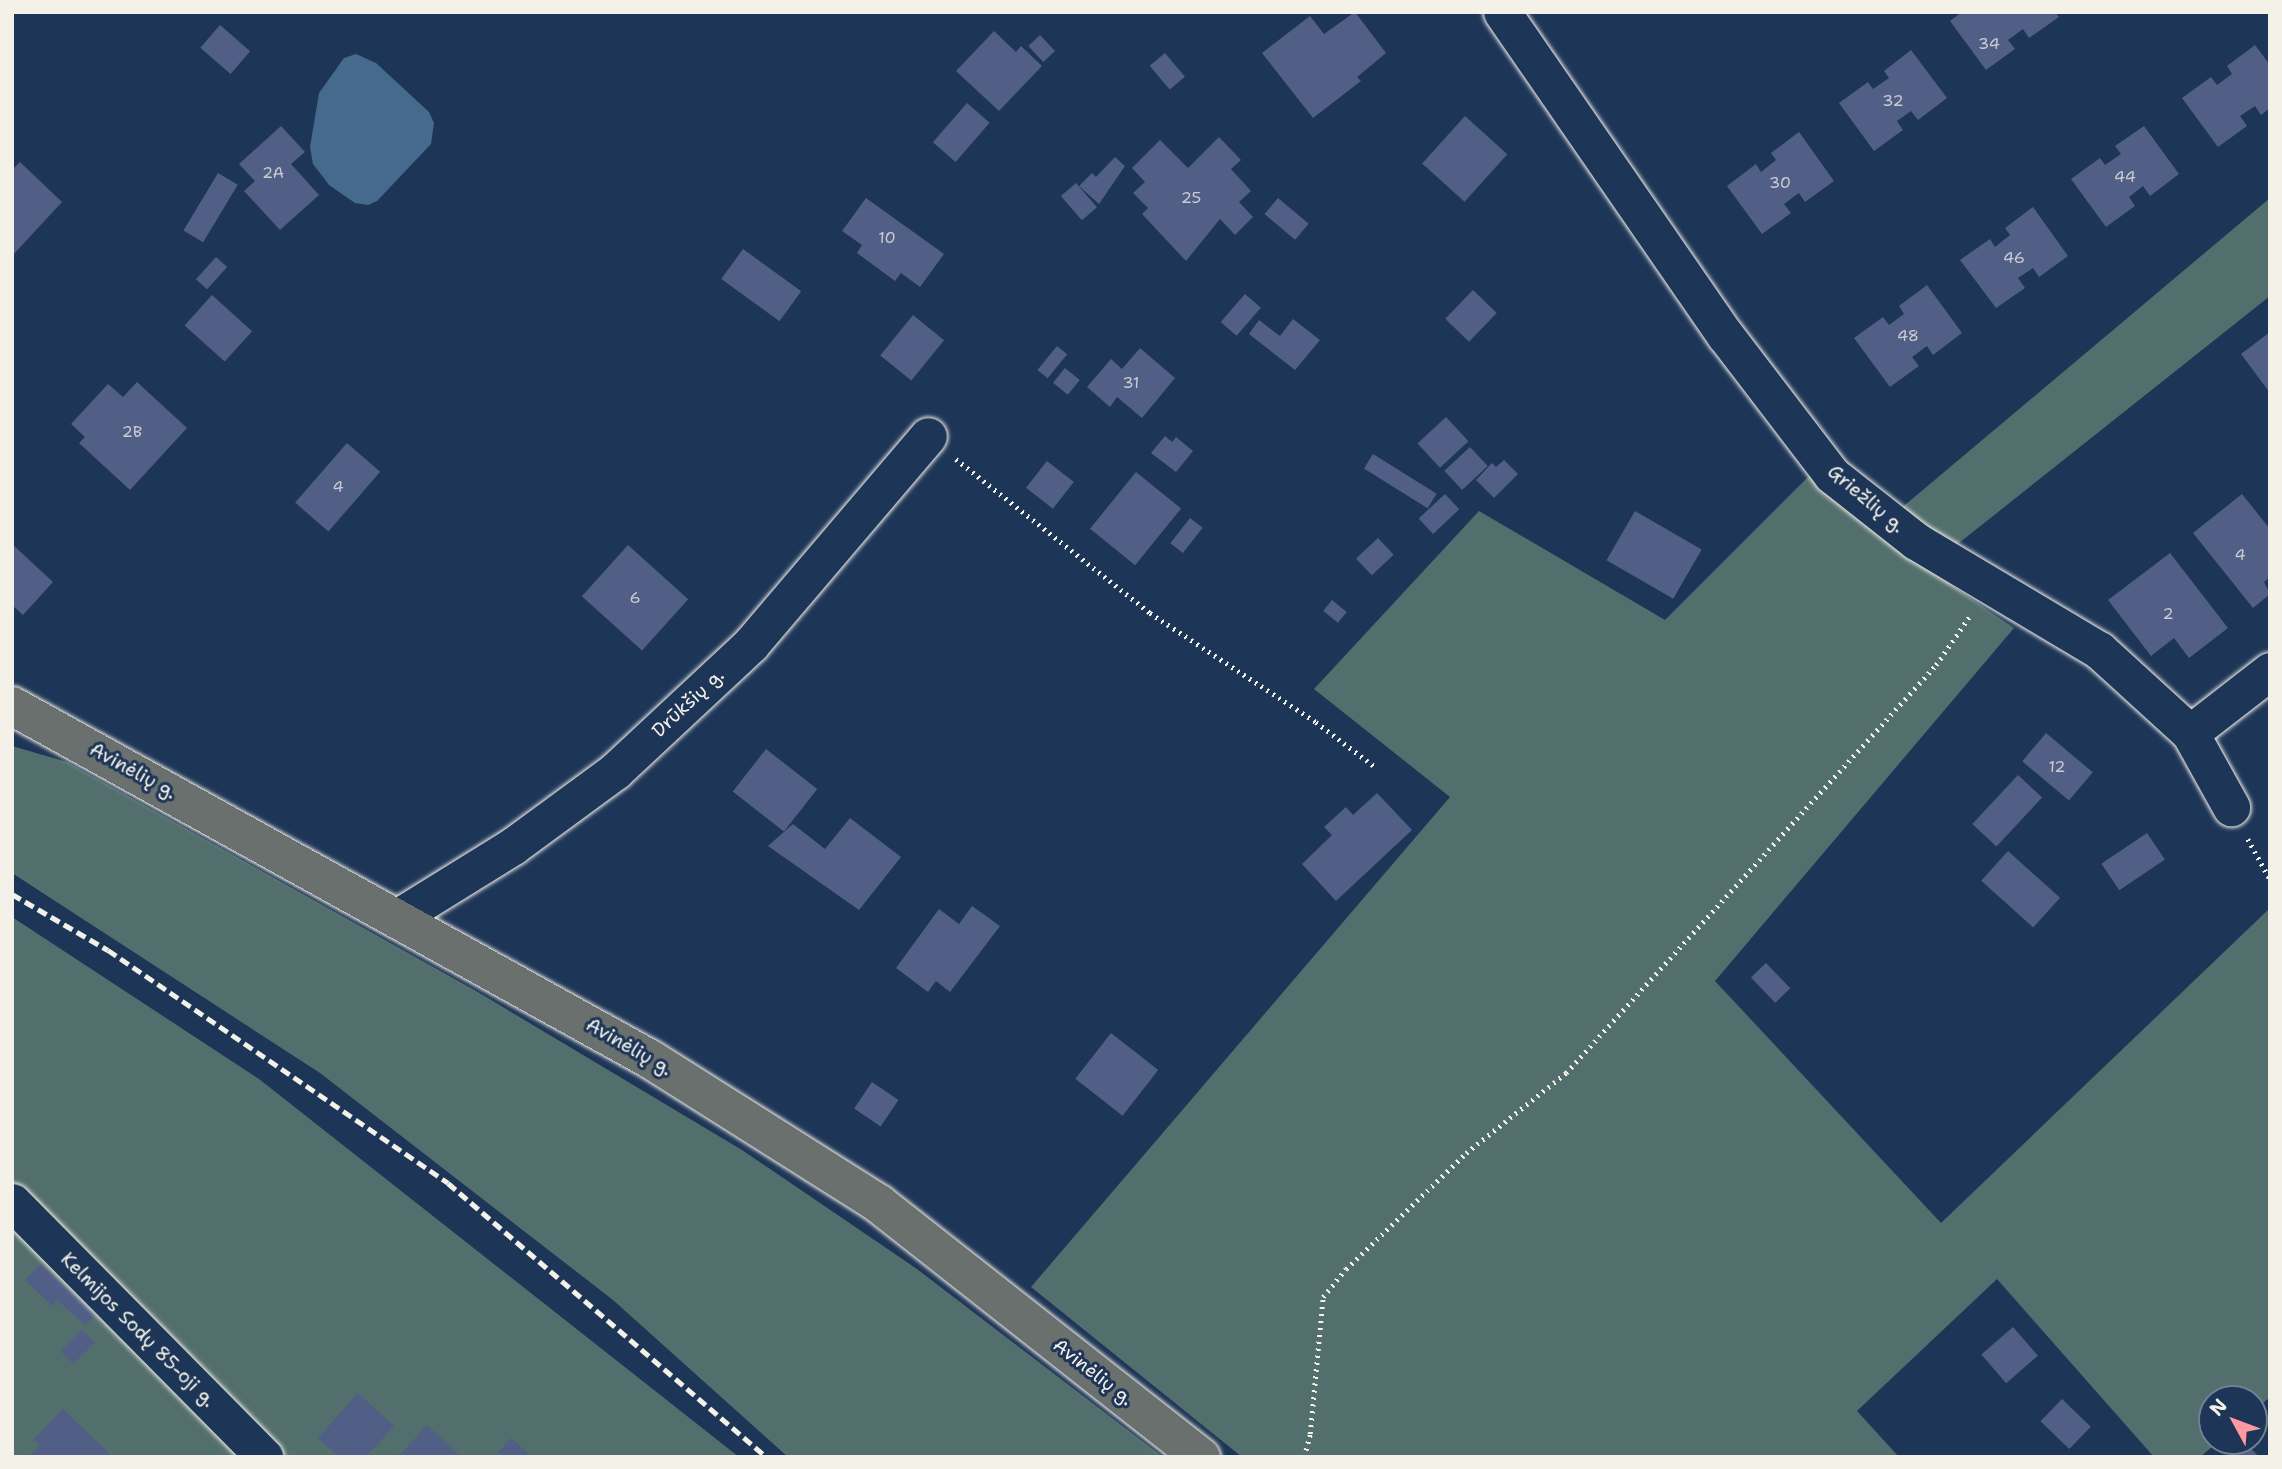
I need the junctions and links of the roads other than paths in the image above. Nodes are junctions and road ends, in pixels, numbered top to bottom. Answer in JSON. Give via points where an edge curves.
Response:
{"nodes":[{"id":1,"x":1502,"y":12,"type":"edge"},
{"id":2,"x":928,"y":436,"type":"road end"},
{"id":3,"x":2270,"y":671,"type":"edge"},
{"id":4,"x":12,"y":706,"type":"edge"},
{"id":5,"x":2190,"y":733,"type":"junction"},
{"id":6,"x":2231,"y":807,"type":"road end"},
{"id":7,"x":400,"y":916,"type":"junction"},
{"id":8,"x":12,"y":1202,"type":"edge"},
{"id":9,"x":264,"y":1457,"type":"edge"},
{"id":10,"x":1201,"y":1457,"type":"edge"}],
"edges":[{"from":1,"to":5,"type":"street","name":"Griežlių g.","via":[[1725,335],[1832,475],[1916,541],[2099,650]]},
{"from":2,"to":7,"type":"street","name":"Drūkšių g.","via":[[751,644],[615,771],[513,846]]},
{"from":3,"to":5,"type":"street"},
{"from":4,"to":7,"type":"main road","name":"Avinėlių g."},
{"from":5,"to":6,"type":"street","name":"Griežlių g."},
{"from":7,"to":10,"type":"main road","name":"Avinėlių g.","via":[[650,1059],[879,1204]]},
{"from":8,"to":9,"type":"street","name":"Kelmijos Sodų 85-oji g."}]}
